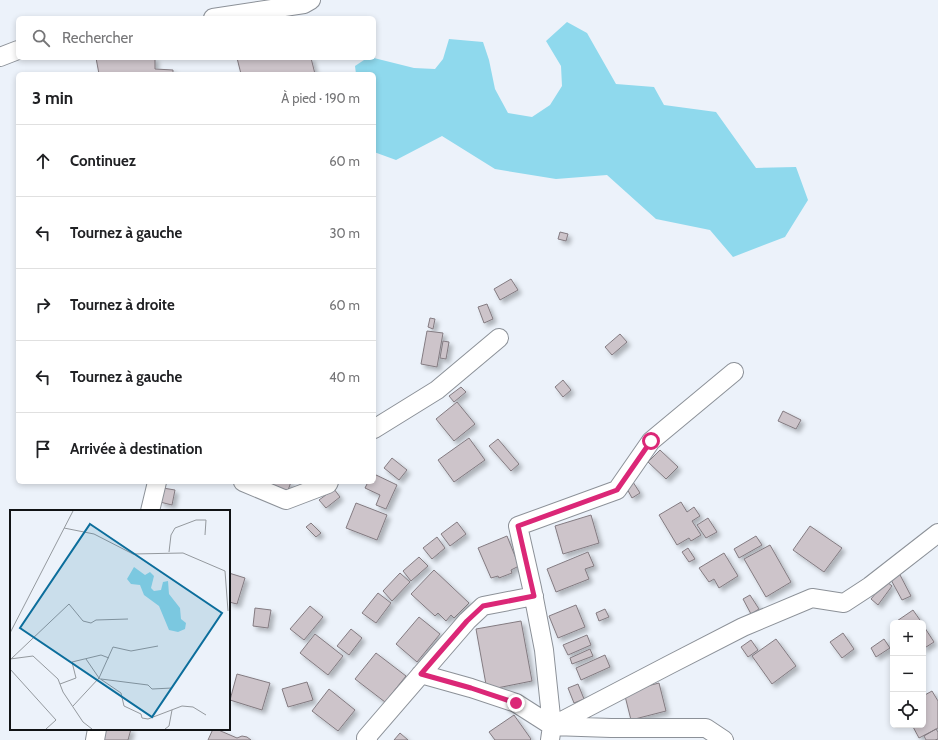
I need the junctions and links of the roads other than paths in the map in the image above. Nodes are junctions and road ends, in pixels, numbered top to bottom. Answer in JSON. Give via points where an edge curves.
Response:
{"nodes":[{"id":1,"x":311,"y":0,"type":"edge"},
{"id":2,"x":226,"y":16,"type":"edge"},
{"id":3,"x":16,"y":51,"type":"edge"},
{"id":4,"x":0,"y":56,"type":"edge"},
{"id":5,"x":499,"y":338,"type":"dead end"},
{"id":6,"x":734,"y":372,"type":"dead end"},
{"id":7,"x":376,"y":428,"type":"edge"},
{"id":8,"x":157,"y":484,"type":"edge"},
{"id":9,"x":248,"y":484,"type":"edge"},
{"id":10,"x":328,"y":484,"type":"edge"},
{"id":11,"x":150,"y":510,"type":"edge"},
{"id":12,"x":938,"y":533,"type":"edge"},
{"id":13,"x":534,"y":596,"type":"junction"},
{"id":14,"x":421,"y":674,"type":"junction"},
{"id":15,"x":97,"y":730,"type":"edge"},
{"id":16,"x":551,"y":733,"type":"edge"},
{"id":17,"x":95,"y":740,"type":"edge"},
{"id":18,"x":368,"y":740,"type":"edge"},
{"id":19,"x":724,"y":740,"type":"edge"}],
"edges":[{"from":1,"to":2,"type":"street","via":[[304,4]]},
{"from":3,"to":4,"type":"street"},
{"from":5,"to":7,"type":"street","via":[[437,390]]},
{"from":6,"to":13,"type":"street","via":[[651,441],[617,490],[518,526]]},
{"from":8,"to":11,"type":"street"},
{"from":9,"to":10,"type":"street","via":[[286,500]]},
{"from":12,"to":16,"type":"street","via":[[844,603],[812,598],[743,627],[669,665]]},
{"from":13,"to":14,"type":"street","via":[[483,606]]},
{"from":13,"to":16,"type":"street","via":[[544,650]]},
{"from":14,"to":16,"type":"street","via":[[516,703]]},
{"from":14,"to":18,"type":"street","via":[[366,738]]},
{"from":15,"to":17,"type":"street"},
{"from":16,"to":19,"type":"street","via":[[611,728],[706,728]]}]}
